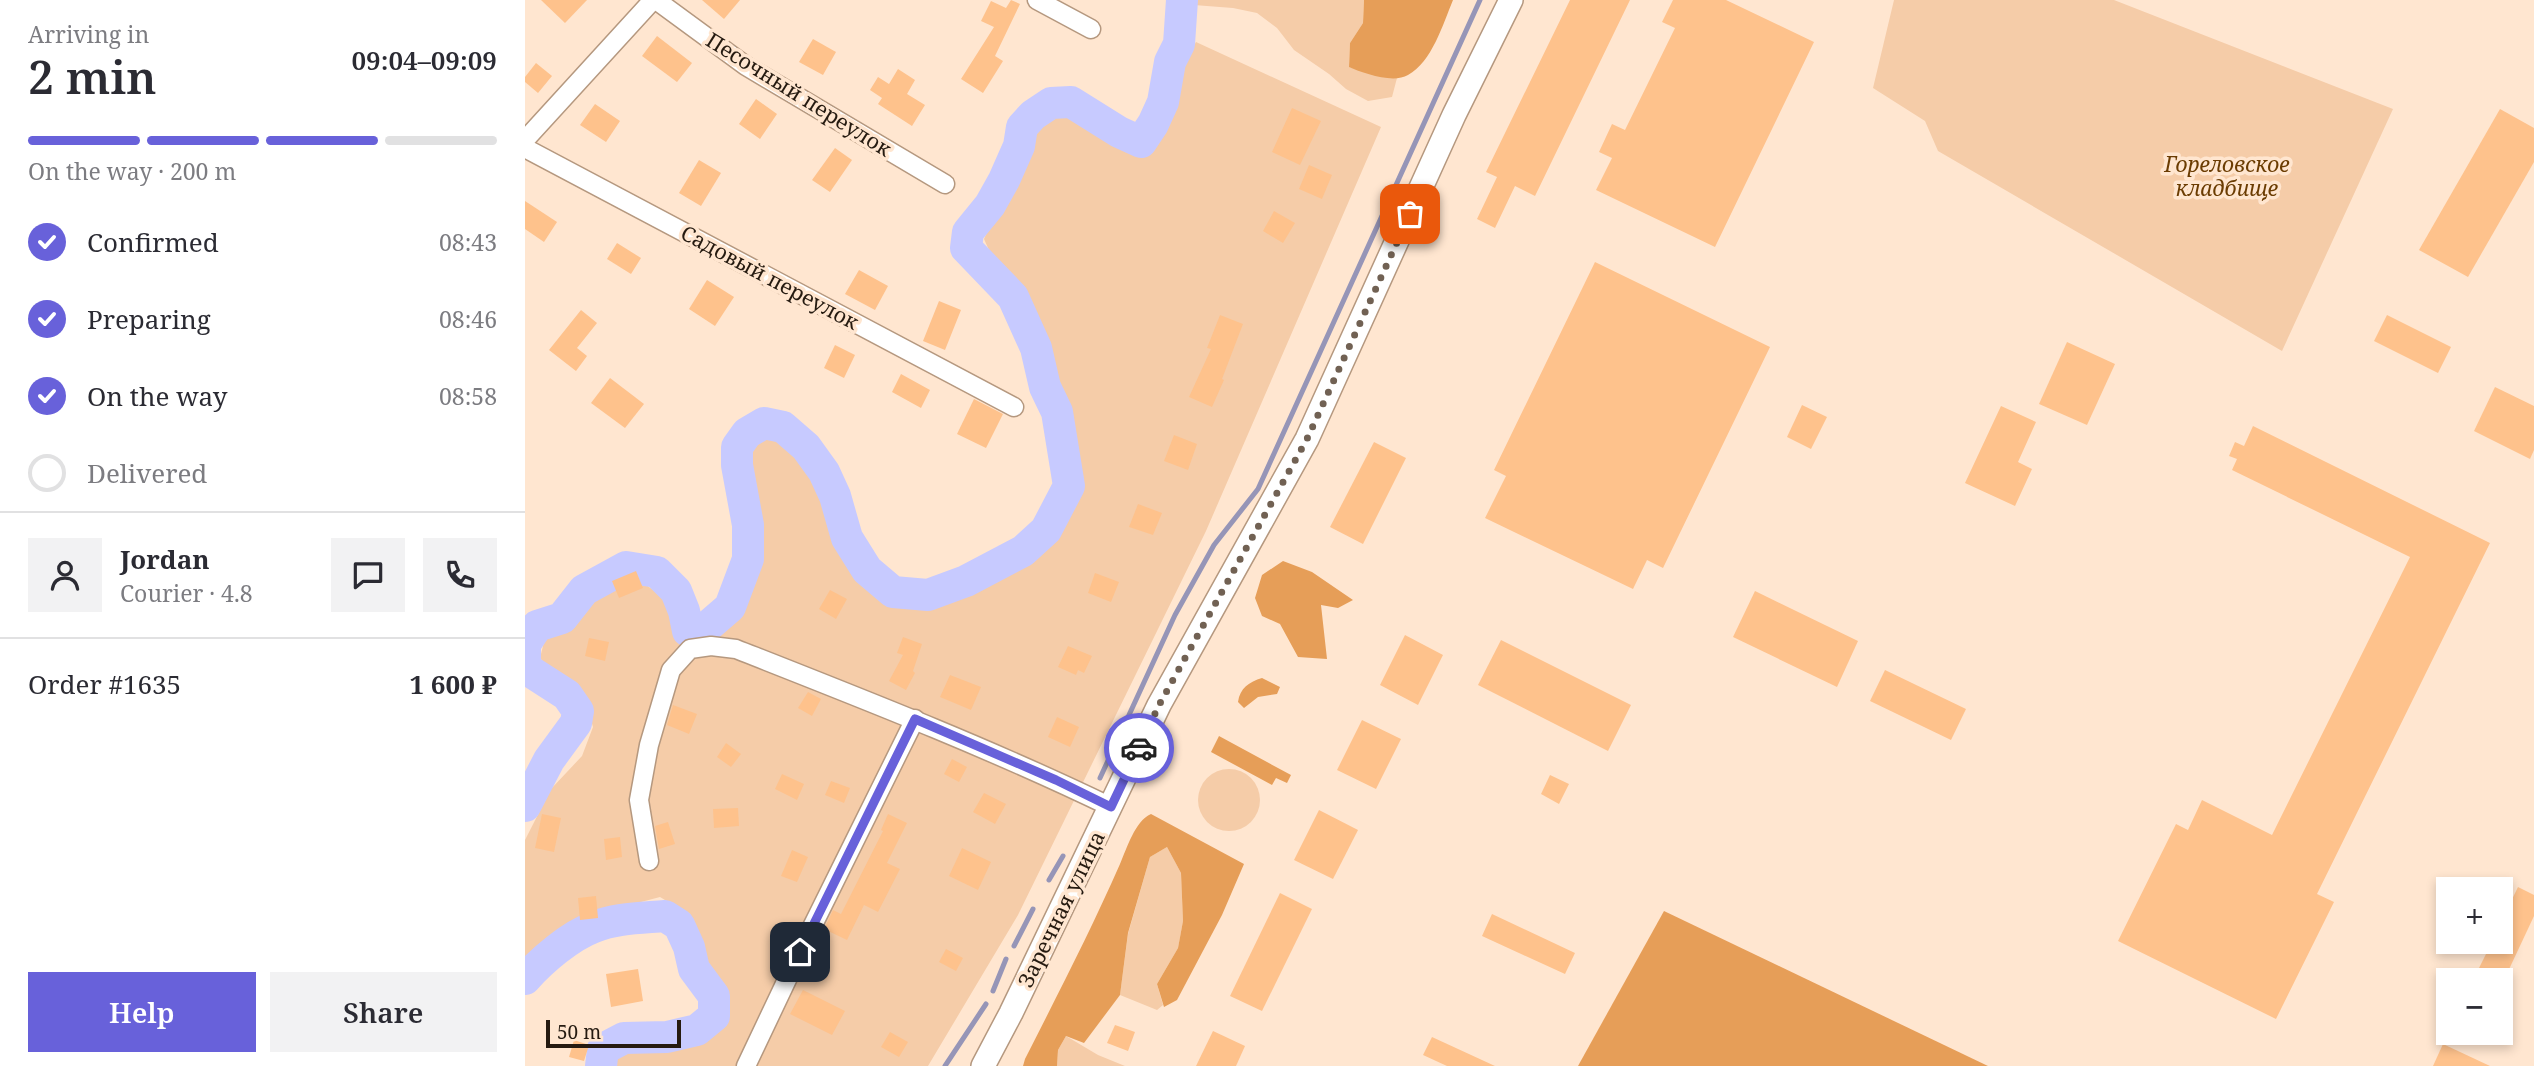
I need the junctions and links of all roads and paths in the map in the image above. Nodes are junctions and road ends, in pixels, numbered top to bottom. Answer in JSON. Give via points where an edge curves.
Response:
{"nodes":[{"id":1,"x":655,"y":0,"type":"edge"},
{"id":2,"x":1037,"y":0,"type":"edge"},
{"id":3,"x":1511,"y":0,"type":"edge"},
{"id":4,"x":1091,"y":29,"type":"dead end"},
{"id":5,"x":525,"y":140,"type":"edge"},
{"id":6,"x":525,"y":148,"type":"edge"},
{"id":7,"x":945,"y":184,"type":"dead end"},
{"id":8,"x":1014,"y":407,"type":"dead end"},
{"id":9,"x":915,"y":719,"type":"junction"},
{"id":10,"x":1111,"y":807,"type":"junction"},
{"id":11,"x":649,"y":861,"type":"dead end"},
{"id":12,"x":746,"y":1066,"type":"edge"},
{"id":13,"x":983,"y":1066,"type":"edge"}],
"edges":[{"from":1,"to":5,"type":"street"},
{"from":1,"to":7,"type":"street","name":"Песочный переулок","via":[[746,66]]},
{"from":2,"to":4,"type":"street"},
{"from":3,"to":10,"type":"street","name":"Заречная улица","via":[[1307,439],[1159,705]]},
{"from":6,"to":8,"type":"street","name":"Садовый переулок"},
{"from":9,"to":10,"type":"street"},
{"from":9,"to":11,"type":"street","via":[[736,649],[690,649],[671,670],[649,746],[639,800]]},
{"from":9,"to":12,"type":"street"},
{"from":10,"to":13,"type":"street","name":"Заречная улица"}]}
